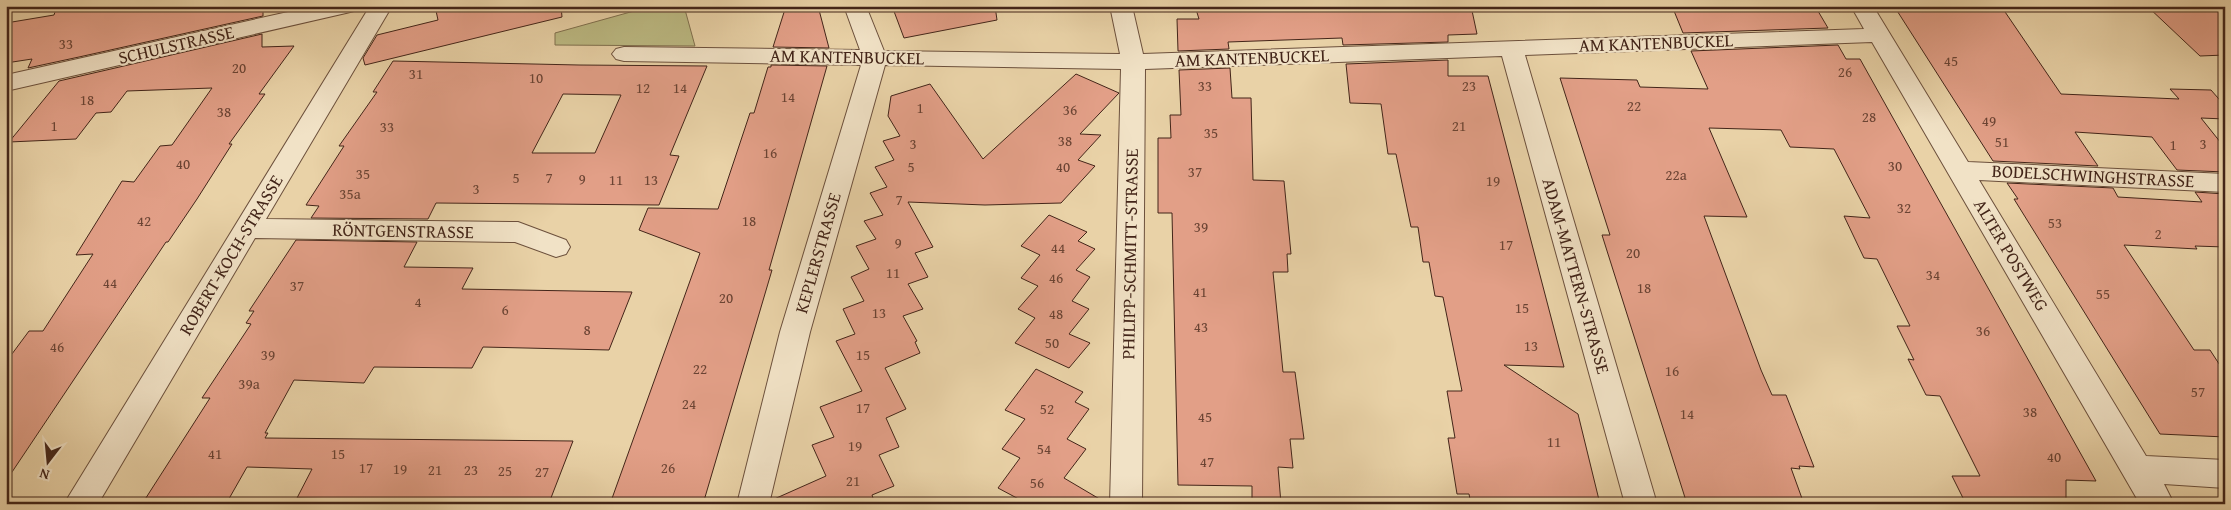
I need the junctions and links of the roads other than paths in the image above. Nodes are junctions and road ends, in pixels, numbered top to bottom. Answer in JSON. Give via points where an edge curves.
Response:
{"nodes":[{"id":1,"x":346,"y":6,"type":"edge"},
{"id":2,"x":381,"y":6,"type":"edge"},
{"id":3,"x":855,"y":6,"type":"edge"},
{"id":4,"x":1121,"y":6,"type":"edge"},
{"id":5,"x":1862,"y":6,"type":"edge"},
{"id":6,"x":1879,"y":35,"type":"junction"},
{"id":7,"x":1511,"y":48,"type":"junction"},
{"id":8,"x":624,"y":54,"type":"dead end"},
{"id":9,"x":875,"y":58,"type":"junction"},
{"id":10,"x":1133,"y":62,"type":"junction"},
{"id":11,"x":6,"y":83,"type":"edge"},
{"id":12,"x":1960,"y":170,"type":"junction"},
{"id":13,"x":2225,"y":183,"type":"edge"},
{"id":14,"x":248,"y":228,"type":"junction"},
{"id":15,"x":556,"y":247,"type":"dead end"},
{"id":16,"x":2138,"y":469,"type":"junction"},
{"id":17,"x":2225,"y":474,"type":"edge"},
{"id":18,"x":80,"y":504,"type":"edge"},
{"id":19,"x":753,"y":504,"type":"edge"},
{"id":20,"x":1126,"y":504,"type":"edge"},
{"id":21,"x":1641,"y":504,"type":"edge"},
{"id":22,"x":2158,"y":504,"type":"edge"}],
"edges":[{"from":1,"to":11,"type":"street","name":"SCHULSTRASSE"},
{"from":2,"to":14,"type":"street","name":"ROBERT-KOCH-STRASSE"},
{"from":3,"to":9,"type":"street"},
{"from":4,"to":10,"type":"street","name":"PHILIPP-SCHMITT-STRASSE"},
{"from":5,"to":6,"type":"street","name":"ALTER POSTWEG"},
{"from":6,"to":7,"type":"street","name":"AM KANTENBUCKEL"},
{"from":6,"to":12,"type":"street","name":"ALTER POSTWEG"},
{"from":7,"to":10,"type":"street","name":"AM KANTENBUCKEL"},
{"from":7,"to":21,"type":"street","name":"ADAM-MATTERN-STRASSE"},
{"from":8,"to":9,"type":"street","name":"AM KANTENBUCKEL"},
{"from":9,"to":10,"type":"street","name":"AM KANTENBUCKEL"},
{"from":9,"to":19,"type":"street","name":"KEPLERSTRASSE","via":[[795,332]]},
{"from":10,"to":20,"type":"street","name":"PHILIPP-SCHMITT-STRASSE"},
{"from":12,"to":13,"type":"street","name":"BODELSCHWINGHSTRASSE"},
{"from":12,"to":16,"type":"street","name":"ALTER POSTWEG"},
{"from":14,"to":15,"type":"street","name":"RÖNTGENSTRASSE","via":[[518,232]]},
{"from":14,"to":18,"type":"street","name":"ROBERT-KOCH-STRASSE"},
{"from":16,"to":17,"type":"street"},
{"from":16,"to":22,"type":"street","name":"ALTER POSTWEG"}]}
